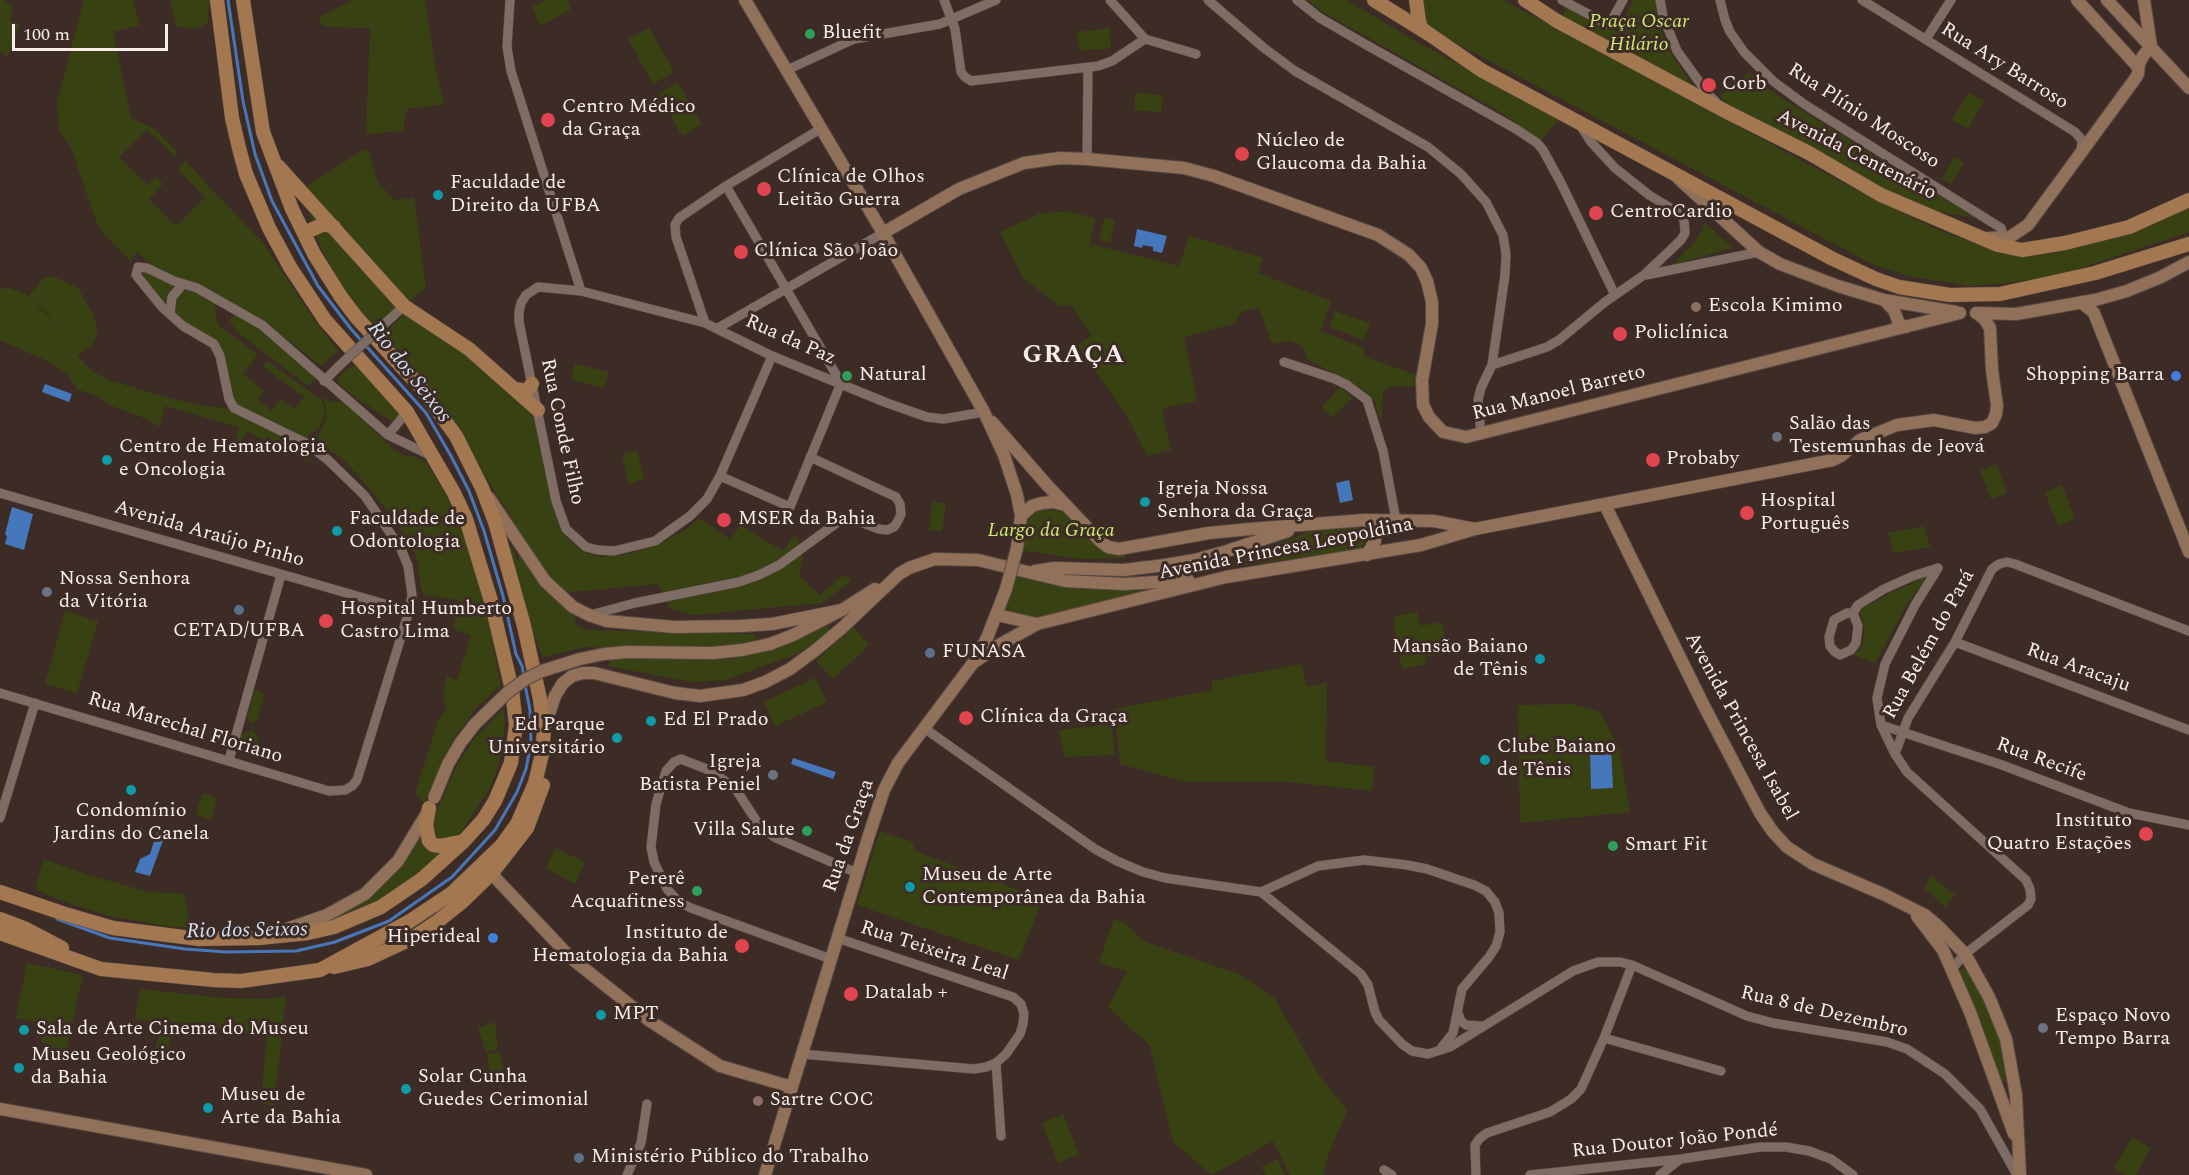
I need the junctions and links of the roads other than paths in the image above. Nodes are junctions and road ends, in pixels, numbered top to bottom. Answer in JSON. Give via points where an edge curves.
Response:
{"nodes":[{"id":1,"x":217,"y":0,"type":"edge"},
{"id":2,"x":243,"y":0,"type":"edge"},
{"id":3,"x":510,"y":0,"type":"edge"},
{"id":4,"x":745,"y":0,"type":"edge"},
{"id":5,"x":944,"y":0,"type":"edge"},
{"id":6,"x":996,"y":0,"type":"edge"},
{"id":7,"x":1110,"y":0,"type":"edge"},
{"id":8,"x":1208,"y":0,"type":"edge"},
{"id":9,"x":1297,"y":0,"type":"edge"},
{"id":10,"x":1374,"y":0,"type":"edge"},
{"id":11,"x":1416,"y":0,"type":"edge"},
{"id":12,"x":1525,"y":0,"type":"edge"},
{"id":13,"x":1562,"y":0,"type":"edge"},
{"id":14,"x":1623,"y":0,"type":"edge"},
{"id":15,"x":1660,"y":0,"type":"edge"},
{"id":16,"x":1720,"y":0,"type":"edge"},
{"id":17,"x":1862,"y":0,"type":"edge"},
{"id":18,"x":1951,"y":0,"type":"edge"},
{"id":19,"x":2077,"y":0,"type":"edge"},
{"id":20,"x":2107,"y":0,"type":"edge"},
{"id":21,"x":2144,"y":0,"type":"edge"},
{"id":22,"x":952,"y":20,"type":"junction"},
{"id":23,"x":1429,"y":34,"type":"junction"},
{"id":24,"x":1144,"y":39,"type":"junction"},
{"id":25,"x":1926,"y":39,"type":"junction"},
{"id":26,"x":2153,"y":50,"type":"junction"},
{"id":27,"x":1196,"y":54,"type":"dead end"},
{"id":28,"x":2138,"y":67,"type":"junction"},
{"id":29,"x":1088,"y":68,"type":"junction"},
{"id":30,"x":787,"y":70,"type":"junction"},
{"id":31,"x":2189,"y":88,"type":"edge"},
{"id":32,"x":1727,"y":112,"type":"junction"},
{"id":33,"x":1577,"y":120,"type":"junction"},
{"id":34,"x":822,"y":128,"type":"junction"},
{"id":35,"x":2080,"y":154,"type":"junction"},
{"id":36,"x":1087,"y":159,"type":"junction"},
{"id":37,"x":272,"y":160,"type":"junction"},
{"id":38,"x":1671,"y":172,"type":"junction"},
{"id":39,"x":726,"y":186,"type":"junction"},
{"id":40,"x":2189,"y":200,"type":"edge"},
{"id":41,"x":334,"y":227,"type":"junction"},
{"id":42,"x":304,"y":233,"type":"junction"},
{"id":43,"x":883,"y":233,"type":"junction"},
{"id":44,"x":1978,"y":237,"type":"junction"},
{"id":45,"x":1996,"y":239,"type":"junction"},
{"id":46,"x":2189,"y":244,"type":"edge"},
{"id":47,"x":1759,"y":252,"type":"junction"},
{"id":48,"x":2189,"y":262,"type":"edge"},
{"id":49,"x":1644,"y":275,"type":"junction"},
{"id":50,"x":178,"y":285,"type":"junction"},
{"id":51,"x":786,"y":287,"type":"junction"},
{"id":52,"x":581,"y":291,"type":"junction"},
{"id":53,"x":1615,"y":295,"type":"junction"},
{"id":54,"x":1884,"y":300,"type":"junction"},
{"id":55,"x":2081,"y":302,"type":"junction"},
{"id":56,"x":404,"y":306,"type":"junction"},
{"id":57,"x":1960,"y":313,"type":"junction"},
{"id":58,"x":1977,"y":313,"type":"junction"},
{"id":59,"x":170,"y":314,"type":"junction"},
{"id":60,"x":705,"y":323,"type":"junction"},
{"id":61,"x":1906,"y":327,"type":"junction"},
{"id":62,"x":718,"y":328,"type":"junction"},
{"id":63,"x":772,"y":356,"type":"junction"},
{"id":64,"x":1284,"y":362,"type":"dead end"},
{"id":65,"x":1492,"y":365,"type":"junction"},
{"id":66,"x":324,"y":381,"type":"junction"},
{"id":67,"x":841,"y":383,"type":"junction"},
{"id":68,"x":532,"y":384,"type":"junction"},
{"id":69,"x":514,"y":389,"type":"junction"},
{"id":70,"x":538,"y":411,"type":"junction"},
{"id":71,"x":407,"y":412,"type":"junction"},
{"id":72,"x":984,"y":412,"type":"junction"},
{"id":73,"x":388,"y":435,"type":"junction"},
{"id":74,"x":1481,"y":435,"type":"junction"},
{"id":75,"x":434,"y":457,"type":"junction"},
{"id":76,"x":810,"y":457,"type":"junction"},
{"id":77,"x":720,"y":476,"type":"junction"},
{"id":78,"x":482,"y":488,"type":"junction"},
{"id":79,"x":0,"y":493,"type":"edge"},
{"id":80,"x":1605,"y":505,"type":"junction"},
{"id":81,"x":1066,"y":506,"type":"junction"},
{"id":82,"x":1021,"y":516,"type":"junction"},
{"id":83,"x":1364,"y":520,"type":"junction"},
{"id":84,"x":1396,"y":520,"type":"junction"},
{"id":85,"x":1416,"y":520,"type":"junction"},
{"id":86,"x":1313,"y":524,"type":"junction"},
{"id":87,"x":1475,"y":529,"type":"junction"},
{"id":88,"x":2186,"y":537,"type":"edge"},
{"id":89,"x":1421,"y":545,"type":"junction"},
{"id":90,"x":2189,"y":552,"type":"edge"},
{"id":91,"x":1367,"y":555,"type":"junction"},
{"id":92,"x":1031,"y":572,"type":"junction"},
{"id":93,"x":899,"y":574,"type":"junction"},
{"id":94,"x":281,"y":575,"type":"junction"},
{"id":95,"x":1226,"y":577,"type":"junction"},
{"id":96,"x":842,"y":610,"type":"junction"},
{"id":97,"x":409,"y":611,"type":"junction"},
{"id":98,"x":1852,"y":613,"type":"junction"},
{"id":99,"x":589,"y":615,"type":"junction"},
{"id":100,"x":997,"y":615,"type":"junction"},
{"id":101,"x":1036,"y":624,"type":"junction"},
{"id":102,"x":2189,"y":631,"type":"edge"},
{"id":103,"x":1955,"y":642,"type":"junction"},
{"id":104,"x":973,"y":663,"type":"junction"},
{"id":105,"x":0,"y":693,"type":"edge"},
{"id":106,"x":35,"y":703,"type":"junction"},
{"id":107,"x":1881,"y":725,"type":"junction"},
{"id":108,"x":924,"y":728,"type":"junction"},
{"id":109,"x":544,"y":730,"type":"junction"},
{"id":110,"x":2189,"y":730,"type":"edge"},
{"id":111,"x":1902,"y":731,"type":"junction"},
{"id":112,"x":1895,"y":754,"type":"junction"},
{"id":113,"x":229,"y":760,"type":"junction"},
{"id":114,"x":431,"y":803,"type":"junction"},
{"id":115,"x":0,"y":818,"type":"edge"},
{"id":116,"x":2189,"y":825,"type":"edge"},
{"id":117,"x":463,"y":842,"type":"junction"},
{"id":118,"x":488,"y":869,"type":"junction"},
{"id":119,"x":857,"y":873,"type":"junction"},
{"id":120,"x":0,"y":892,"type":"edge"},
{"id":121,"x":1261,"y":892,"type":"junction"},
{"id":122,"x":1904,"y":904,"type":"junction"},
{"id":123,"x":0,"y":918,"type":"edge"},
{"id":124,"x":0,"y":933,"type":"edge"},
{"id":125,"x":260,"y":938,"type":"junction"},
{"id":126,"x":837,"y":938,"type":"junction"},
{"id":127,"x":1965,"y":954,"type":"junction"},
{"id":128,"x":831,"y":959,"type":"junction"},
{"id":129,"x":1632,"y":965,"type":"junction"},
{"id":130,"x":101,"y":969,"type":"junction"},
{"id":131,"x":1951,"y":970,"type":"junction"},
{"id":132,"x":1458,"y":1013,"type":"junction"},
{"id":133,"x":1483,"y":1026,"type":"junction"},
{"id":134,"x":1604,"y":1038,"type":"junction"},
{"id":135,"x":1438,"y":1051,"type":"junction"},
{"id":136,"x":802,"y":1054,"type":"junction"},
{"id":137,"x":996,"y":1063,"type":"junction"},
{"id":138,"x":1721,"y":1071,"type":"dead end"},
{"id":139,"x":2015,"y":1080,"type":"junction"},
{"id":140,"x":1997,"y":1084,"type":"junction"},
{"id":141,"x":792,"y":1087,"type":"junction"},
{"id":142,"x":647,"y":1104,"type":"dead end"},
{"id":143,"x":0,"y":1110,"type":"edge"},
{"id":144,"x":1001,"y":1136,"type":"dead end"},
{"id":145,"x":2019,"y":1150,"type":"junction"},
{"id":146,"x":1681,"y":1159,"type":"junction"},
{"id":147,"x":365,"y":1175,"type":"edge"},
{"id":148,"x":627,"y":1175,"type":"edge"},
{"id":149,"x":767,"y":1175,"type":"edge"},
{"id":150,"x":1476,"y":1175,"type":"edge"},
{"id":151,"x":1530,"y":1175,"type":"edge"},
{"id":152,"x":1660,"y":1175,"type":"edge"},
{"id":153,"x":1853,"y":1175,"type":"edge"},
{"id":154,"x":2018,"y":1175,"type":"edge"}],
"edges":[{"from":1,"to":71,"type":"main road","via":[[239,148],[269,228],[325,320]]},
{"from":2,"to":37,"type":"main road","via":[[258,106]]},
{"from":3,"to":52,"type":"street","via":[[507,47],[511,71]]},
{"from":4,"to":30,"type":"main road"},
{"from":5,"to":22,"type":"street"},
{"from":6,"to":22,"type":"street"},
{"from":7,"to":24,"type":"street"},
{"from":8,"to":65,"type":"street","via":[[1295,71],[1428,147],[1461,174],[1486,202],[1503,235],[1506,254]]},
{"from":9,"to":53,"type":"street","via":[[1320,18],[1537,143],[1561,183]]},
{"from":10,"to":23,"type":"main road"},
{"from":11,"to":23,"type":"main road","via":[[1421,28]]},
{"from":12,"to":32,"type":"main road","name":"Avenida Centenário"},
{"from":13,"to":14,"type":"street","via":[[1609,25]]},
{"from":15,"to":32,"type":"street","via":[[1677,51],[1708,94]]},
{"from":16,"to":45,"type":"street","name":"Rua Plínio Moscoso","via":[[1730,32],[1773,81],[1972,207],[2001,228],[2003,235]]},
{"from":17,"to":25,"type":"street","name":"Rua Ary Barroso"},
{"from":18,"to":25,"type":"street"},
{"from":19,"to":28,"type":"main road"},
{"from":20,"to":26,"type":"main road"},
{"from":21,"to":26,"type":"main road"},
{"from":22,"to":29,"type":"street","via":[[961,72],[971,81]]},
{"from":22,"to":30,"type":"street","via":[[854,39]]},
{"from":23,"to":33,"type":"main road","via":[[1481,70]]},
{"from":24,"to":27,"type":"street"},
{"from":24,"to":29,"type":"street","via":[[1112,61]]},
{"from":25,"to":35,"type":"street","name":"Rua Ary Barroso","via":[[2075,132],[2082,140]]},
{"from":26,"to":28,"type":"main road","via":[[2147,51]]},
{"from":26,"to":31,"type":"main road"},
{"from":28,"to":35,"type":"main road","via":[[2135,79]]},
{"from":29,"to":36,"type":"street"},
{"from":30,"to":34,"type":"main road"},
{"from":32,"to":44,"type":"main road","name":"Avenida Centenário","via":[[1881,195]]},
{"from":33,"to":38,"type":"main road"},
{"from":33,"to":49,"type":"street","via":[[1615,168],[1684,220],[1681,240]]},
{"from":34,"to":39,"type":"street"},
{"from":34,"to":43,"type":"main road"},
{"from":35,"to":45,"type":"main road","via":[[2028,225],[2010,237]]},
{"from":36,"to":43,"type":"main road","name":"Rua Manoel Barreto","via":[[1040,160],[1006,168],[959,189]]},
{"from":36,"to":74,"type":"main road","name":"Rua Manoel Barreto","via":[[1184,168],[1214,176],[1378,235],[1396,246],[1421,268],[1432,302],[1421,392],[1428,417],[1443,432],[1454,436]]},
{"from":37,"to":41,"type":"main road"},
{"from":37,"to":42,"type":"main road"},
{"from":38,"to":46,"type":"main road","via":[[1852,268],[1923,292],[2000,294],[2095,273]]},
{"from":38,"to":47,"type":"main road"},
{"from":39,"to":51,"type":"street"},
{"from":39,"to":60,"type":"street","via":[[679,218],[675,225]]},
{"from":40,"to":44,"type":"main road","name":"Avenida Centenário","via":[[2129,227],[2044,248],[2015,249]]},
{"from":41,"to":42,"type":"main road","via":[[324,224]]},
{"from":41,"to":56,"type":"main road"},
{"from":42,"to":78,"type":"main road","via":[[324,271],[357,318],[439,411]]},
{"from":43,"to":51,"type":"street"},
{"from":43,"to":72,"type":"main road"},
{"from":44,"to":45,"type":"main road"},
{"from":47,"to":49,"type":"street"},
{"from":47,"to":54,"type":"main road","via":[[1780,264]]},
{"from":48,"to":55,"type":"main road","via":[[2127,291]]},
{"from":49,"to":53,"type":"street"},
{"from":50,"to":59,"type":"street","via":[[170,300]]},
{"from":50,"to":59,"type":"street","via":[[147,268],[136,268],[141,282]]},
{"from":50,"to":66,"type":"street","via":[[217,298],[262,325]]},
{"from":51,"to":62,"type":"street"},
{"from":51,"to":67,"type":"street"},
{"from":52,"to":60,"type":"street","name":"Rua da Paz"},
{"from":52,"to":68,"type":"street","name":"Rua Conde Filho","via":[[538,287],[521,303],[519,322]]},
{"from":53,"to":65,"type":"street","via":[[1547,347]]},
{"from":54,"to":57,"type":"main road"},
{"from":54,"to":61,"type":"main road","via":[[1894,310],[1899,324]]},
{"from":55,"to":58,"type":"main road","via":[[2016,314]]},
{"from":55,"to":88,"type":"main road","via":[[2094,313]]},
{"from":56,"to":66,"type":"street","bridge":true},
{"from":56,"to":69,"type":"main road","via":[[470,349]]},
{"from":57,"to":58,"type":"main road"},
{"from":57,"to":61,"type":"main road","name":"Rua Manoel Barreto"},
{"from":58,"to":80,"type":"main road","name":"Avenida Princesa Leopoldina","via":[[1991,334],[1997,405],[1992,423],[1985,427],[1934,420],[1897,425],[1860,440],[1833,460]]},
{"from":59,"to":97,"type":"street","via":[[214,344],[234,408],[304,442],[365,496],[408,566],[412,595]]},
{"from":60,"to":62,"type":"street","name":"Rua da Paz"},
{"from":61,"to":74,"type":"main road","name":"Rua Manoel Barreto"},
{"from":62,"to":63,"type":"street","name":"Rua da Paz"},
{"from":63,"to":67,"type":"street","name":"Rua da Paz"},
{"from":63,"to":77,"type":"street","name":"Rua Conde Filho"},
{"from":64,"to":84,"type":"street","via":[[1335,379],[1367,400],[1383,451]]},
{"from":65,"to":74,"type":"street","via":[[1478,400]]},
{"from":66,"to":73,"type":"street"},
{"from":67,"to":72,"type":"street","name":"Rua da Paz","via":[[927,417],[943,419]]},
{"from":67,"to":76,"type":"street"},
{"from":68,"to":69,"type":"main road","via":[[527,391]]},
{"from":68,"to":70,"type":"street","name":"Rua Conde Filho"},
{"from":69,"to":70,"type":"main road"},
{"from":70,"to":77,"type":"street","name":"Rua Conde Filho","via":[[560,517],[566,529],[586,547],[614,551],[655,541],[690,516],[707,499]]},
{"from":71,"to":73,"type":"street"},
{"from":71,"to":75,"type":"main road"},
{"from":72,"to":81,"type":"main road"},
{"from":72,"to":82,"type":"main road","via":[[1013,480]]},
{"from":73,"to":75,"type":"street"},
{"from":75,"to":117,"type":"main road","via":[[454,493],[477,550],[515,708],[515,743],[505,782],[483,819]]},
{"from":76,"to":77,"type":"street","via":[[790,507]]},
{"from":76,"to":99,"type":"street","via":[[896,497],[901,514],[894,527],[879,529],[842,519],[759,575]]},
{"from":78,"to":99,"type":"main road","via":[[545,581],[573,607]]},
{"from":78,"to":109,"type":"main road","via":[[535,668]]},
{"from":79,"to":94,"type":"street","name":"Avenida Araújo Pinho"},
{"from":80,"to":87,"type":"main road","name":"Avenida Princesa Leopoldina"},
{"from":80,"to":122,"type":"main road","name":"Avenida Princesa Isabel","via":[[1702,704],[1773,832],[1813,864]]},
{"from":81,"to":82,"type":"main road","via":[[1042,502]]},
{"from":81,"to":86,"type":"main road","name":"Avenida Princesa Leopoldina","via":[[1099,540],[1119,549],[1209,533]]},
{"from":82,"to":100,"type":"main road","name":"Rua da Graça","bridge":true,"via":[[1017,548]]},
{"from":83,"to":84,"type":"main road","name":"Avenida Princesa Leopoldina"},
{"from":83,"to":86,"type":"main road","name":"Avenida Princesa Leopoldina"},
{"from":83,"to":91,"type":"main road","via":[[1376,534]]},
{"from":84,"to":85,"type":"main road","name":"Avenida Princesa Leopoldina"},
{"from":85,"to":87,"type":"main road","name":"Avenida Princesa Leopoldina"},
{"from":85,"to":89,"type":"main road","via":[[1428,533]]},
{"from":86,"to":92,"type":"main road","via":[[1173,564],[1124,570],[1054,568]]},
{"from":87,"to":89,"type":"main road","name":"Avenida Princesa Leopoldina"},
{"from":88,"to":90,"type":"main road"},
{"from":89,"to":91,"type":"main road","name":"Avenida Princesa Leopoldina"},
{"from":91,"to":95,"type":"main road","name":"Avenida Princesa Leopoldina"},
{"from":92,"to":93,"type":"main road","via":[[978,560],[948,558],[921,563]]},
{"from":92,"to":95,"type":"main road","via":[[1065,581],[1124,584]]},
{"from":93,"to":96,"type":"main road"},
{"from":93,"to":109,"type":"main road","via":[[818,649],[765,682],[743,690],[700,696],[584,673],[564,683],[555,696]]},
{"from":94,"to":97,"type":"street","name":"Avenida Araújo Pinho"},
{"from":94,"to":113,"type":"street"},
{"from":95,"to":101,"type":"main road","name":"Avenida Princesa Leopoldina"},
{"from":96,"to":99,"type":"main road","via":[[772,624],[704,627],[626,624]]},
{"from":96,"to":114,"type":"main road","bridge":true,"via":[[793,636],[742,650],[604,654],[542,671],[508,692],[475,724],[448,764]]},
{"from":97,"to":113,"type":"street","name":"Rua Marechal Floriano","via":[[352,786],[329,791]]},
{"from":98,"to":98,"type":"street","via":[[1840,616],[1831,627],[1830,646],[1840,655],[1856,643],[1858,626]]},
{"from":98,"to":107,"type":"street","via":[[1884,589],[1938,568],[1885,664],[1877,698]]},
{"from":100,"to":101,"type":"main road"},
{"from":100,"to":104,"type":"main road","name":"Rua da Graça"},
{"from":101,"to":104,"type":"main road","name":"Avenida Princesa Leopoldina"},
{"from":102,"to":103,"type":"street","name":"Rua Belém do Pará","via":[[2007,562],[1992,569]]},
{"from":103,"to":110,"type":"street","name":"Rua Aracaju"},
{"from":103,"to":111,"type":"street","name":"Rua Belém do Pará"},
{"from":104,"to":108,"type":"main road","name":"Rua da Graça"},
{"from":105,"to":106,"type":"street","name":"Rua Marechal Floriano"},
{"from":106,"to":113,"type":"street","name":"Rua Marechal Floriano"},
{"from":106,"to":115,"type":"street"},
{"from":107,"to":111,"type":"street","name":"Rua Recife"},
{"from":107,"to":112,"type":"street"},
{"from":108,"to":119,"type":"main road","name":"Rua da Graça","via":[[898,763],[885,790]]},
{"from":108,"to":121,"type":"street","via":[[1117,861],[1165,878]]},
{"from":109,"to":118,"type":"main road","via":[[535,783],[517,824]]},
{"from":109,"to":118,"type":"main road","via":[[547,769],[538,803],[527,828]]},
{"from":111,"to":112,"type":"street","name":"Rua Belém do Pará"},
{"from":111,"to":116,"type":"street","name":"Rua Recife","via":[[2129,813]]},
{"from":112,"to":127,"type":"street","via":[[1907,772],[2026,880],[2031,889],[2028,905]]},
{"from":114,"to":117,"type":"main road","via":[[426,825],[433,845]]},
{"from":114,"to":125,"type":"main road","via":[[398,861],[365,894],[327,915]]},
{"from":117,"to":125,"type":"main road","via":[[422,879],[373,911],[334,927]]},
{"from":118,"to":130,"type":"main road","via":[[454,909],[411,939],[368,959],[241,981]]},
{"from":118,"to":141,"type":"main road","via":[[571,958],[650,1021],[720,1065]]},
{"from":119,"to":126,"type":"main road","name":"Rua da Graça"},
{"from":119,"to":128,"type":"street","via":[[766,832],[735,788],[709,770],[681,759],[666,771],[656,804],[651,847],[667,889],[691,908]]},
{"from":120,"to":125,"type":"main road","via":[[113,928],[199,939]]},
{"from":121,"to":132,"type":"street","via":[[1318,866],[1364,860],[1427,869],[1486,891],[1499,913],[1500,932],[1489,957],[1462,989]]},
{"from":121,"to":135,"type":"street","via":[[1361,974],[1379,1020],[1402,1044],[1420,1054]]},
{"from":122,"to":127,"type":"main road","name":"Avenida Princesa Isabel","via":[[1925,915]]},
{"from":122,"to":131,"type":"main road","name":"Avenida Princesa Isabel","via":[[1933,935]]},
{"from":123,"to":130,"type":"main road"},
{"from":124,"to":130,"type":"main road"},
{"from":126,"to":128,"type":"main road","name":"Rua da Graça"},
{"from":126,"to":137,"type":"street","name":"Rua Teixeira Leal","via":[[1013,997],[1021,1004],[1023,1024],[1020,1034]]},
{"from":127,"to":131,"type":"street"},
{"from":127,"to":139,"type":"main road","name":"Avenida Princesa Isabel","via":[[1998,1018]]},
{"from":128,"to":136,"type":"main road","name":"Rua da Graça"},
{"from":129,"to":133,"type":"street","name":"Rua 8 de Dezembro","via":[[1607,961],[1586,965]]},
{"from":129,"to":134,"type":"street"},
{"from":129,"to":154,"type":"street","name":"Rua 8 de Dezembro","via":[[1747,1016],[1907,1049],[1945,1074],[1980,1109]]},
{"from":131,"to":140,"type":"main road","name":"Avenida Princesa Isabel"},
{"from":132,"to":133,"type":"street","via":[[1466,1025]]},
{"from":132,"to":135,"type":"street","via":[[1453,1033]]},
{"from":133,"to":135,"type":"street","name":"Rua 8 de Dezembro"},
{"from":134,"to":138,"type":"street"},
{"from":134,"to":150,"type":"street","via":[[1581,1089],[1571,1099],[1550,1112],[1480,1138],[1475,1145]]},
{"from":136,"to":137,"type":"street","via":[[974,1069]]},
{"from":136,"to":141,"type":"main road","name":"Rua da Graça"},
{"from":137,"to":144,"type":"street"},
{"from":139,"to":140,"type":"main road","via":[[2008,1087]]},
{"from":139,"to":145,"type":"main road","name":"Avenida Princesa Isabel"},
{"from":140,"to":145,"type":"main road","name":"Avenida Princesa Isabel"},
{"from":141,"to":149,"type":"main road","name":"Rua da Graça"},
{"from":142,"to":148,"type":"street","via":[[641,1143]]},
{"from":143,"to":147,"type":"main road"},
{"from":145,"to":154,"type":"main road","name":"Avenida Princesa Isabel"},
{"from":146,"to":151,"type":"street","name":"Rua Doutor João Pondé"},
{"from":146,"to":152,"type":"street"},
{"from":146,"to":153,"type":"street","name":"Rua Doutor João Pondé","via":[[1786,1147],[1831,1159]]}]}
